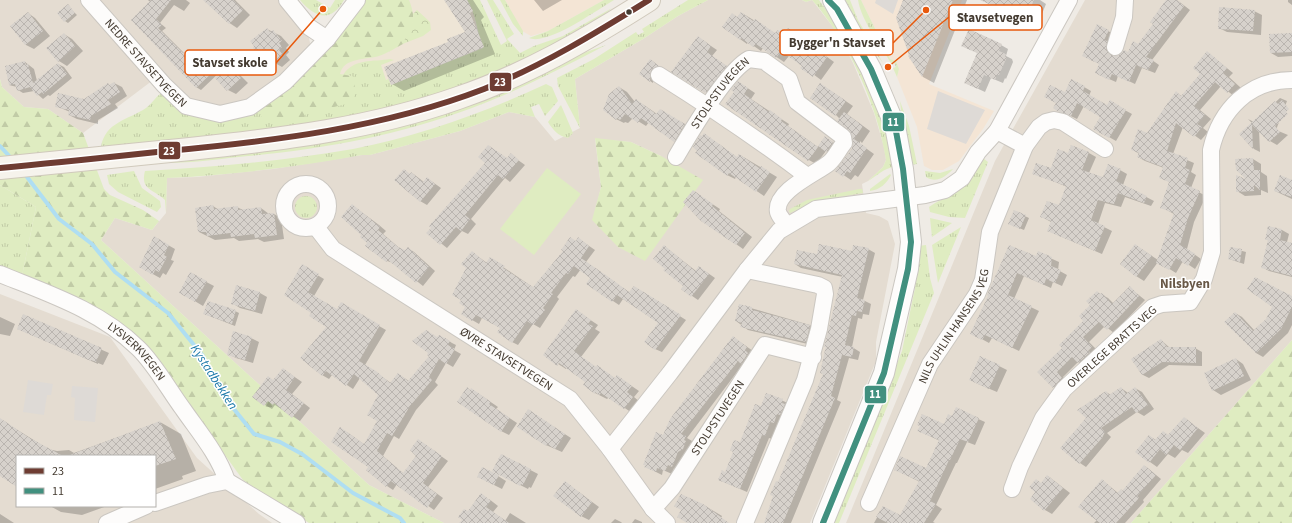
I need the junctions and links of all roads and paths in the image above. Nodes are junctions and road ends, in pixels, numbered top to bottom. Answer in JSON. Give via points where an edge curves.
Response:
{"nodes":[{"id":1,"x":89,"y":0,"type":"edge"},
{"id":2,"x":287,"y":0,"type":"edge"},
{"id":3,"x":356,"y":0,"type":"edge"},
{"id":4,"x":649,"y":0,"type":"edge"},
{"id":5,"x":1069,"y":0,"type":"edge"},
{"id":6,"x":1125,"y":0,"type":"edge"},
{"id":7,"x":833,"y":3,"type":"edge"},
{"id":8,"x":327,"y":39,"type":"junction"},
{"id":9,"x":1115,"y":47,"type":"dead end"},
{"id":10,"x":659,"y":75,"type":"dead end"},
{"id":11,"x":1292,"y":80,"type":"edge"},
{"id":12,"x":708,"y":107,"type":"junction"},
{"id":13,"x":997,"y":131,"type":"junction"},
{"id":14,"x":1025,"y":146,"type":"junction"},
{"id":15,"x":1105,"y":149,"type":"dead end"},
{"id":16,"x":676,"y":157,"type":"dead end"},
{"id":17,"x":0,"y":168,"type":"edge"},
{"id":18,"x":808,"y":176,"type":"junction"},
{"id":19,"x":907,"y":198,"type":"junction"},
{"id":20,"x":786,"y":225,"type":"junction"},
{"id":21,"x":316,"y":227,"type":"dead end"},
{"id":22,"x":747,"y":270,"type":"junction"},
{"id":23,"x":0,"y":274,"type":"edge"},
{"id":24,"x":813,"y":357,"type":"junction"},
{"id":25,"x":610,"y":448,"type":"junction"},
{"id":26,"x":227,"y":481,"type":"junction"},
{"id":27,"x":1012,"y":489,"type":"dead end"},
{"id":28,"x":869,"y":502,"type":"dead end"},
{"id":29,"x":156,"y":503,"type":"edge"},
{"id":30,"x":144,"y":507,"type":"edge"},
{"id":31,"x":653,"y":509,"type":"junction"},
{"id":32,"x":107,"y":523,"type":"edge"},
{"id":33,"x":297,"y":523,"type":"edge"},
{"id":34,"x":667,"y":523,"type":"edge"},
{"id":35,"x":745,"y":523,"type":"edge"},
{"id":36,"x":823,"y":523,"type":"edge"}],
"edges":[{"from":1,"to":8,"type":"street","name":"NEDRE STAVSETVEGEN","via":[[154,74],[186,106],[220,114],[250,107],[285,82]]},
{"from":2,"to":8,"type":"street","via":[[309,27]]},
{"from":3,"to":8,"type":"street","name":"NEDRE STAVSETVEGEN"},
{"from":4,"to":17,"type":"main road","via":[[591,37],[525,71],[459,98],[399,116],[342,130],[273,140]]},
{"from":5,"to":13,"type":"street"},
{"from":6,"to":9,"type":"street","via":[[1124,17]]},
{"from":7,"to":19,"type":"street","via":[[871,69],[895,126]]},
{"from":10,"to":12,"type":"street"},
{"from":11,"to":27,"type":"street","name":"OVERLEGE BRATTS VEG","via":[[1269,82],[1254,87],[1241,96],[1231,106],[1214,138],[1211,150],[1212,252],[1204,279],[1190,302],[1153,307],[1064,389],[1043,418]]},
{"from":12,"to":16,"type":"street","name":"STOLPSTUVEGEN"},
{"from":12,"to":18,"type":"street","via":[[745,130]]},
{"from":12,"to":18,"type":"street","name":"STOLPSTUVEGEN","via":[[742,63],[749,59],[764,61],[790,79],[797,102],[843,137],[844,143],[831,162]]},
{"from":13,"to":14,"type":"street"},
{"from":13,"to":19,"type":"street","via":[[954,185],[945,190]]},
{"from":14,"to":15,"type":"street","name":"NILS UHLIN HANSENS VEG","via":[[1039,127],[1054,120],[1064,122]]},
{"from":14,"to":28,"type":"street","name":"NILS UHLIN HANSENS VEG","via":[[990,232],[982,280],[977,294],[930,364]]},
{"from":18,"to":20,"type":"street","name":"STOLPSTUVEGEN","via":[[796,184],[778,205],[778,213]]},
{"from":19,"to":20,"type":"street","via":[[823,207]]},
{"from":19,"to":36,"type":"street","via":[[911,242],[908,269],[884,373]]},
{"from":20,"to":22,"type":"street"},
{"from":21,"to":25,"type":"street","name":"ØVRE STAVSETVEGEN","via":[[333,249],[570,399]]},
{"from":22,"to":24,"type":"street","via":[[824,288],[824,301]]},
{"from":22,"to":25,"type":"street"},
{"from":23,"to":26,"type":"street","name":"LYSVERKVEGEN","via":[[90,312],[110,323],[139,349],[204,438]]},
{"from":24,"to":31,"type":"street","name":"STOLPSTUVEGEN","via":[[765,345],[672,488]]},
{"from":24,"to":35,"type":"street"},
{"from":25,"to":31,"type":"street","name":"ØVRE STAVSETVEGEN"},
{"from":26,"to":29,"type":"street","via":[[207,485]]},
{"from":26,"to":33,"type":"street"},
{"from":30,"to":32,"type":"street"},
{"from":31,"to":34,"type":"street","name":"ØVRE STAVSETVEGEN"}]}
